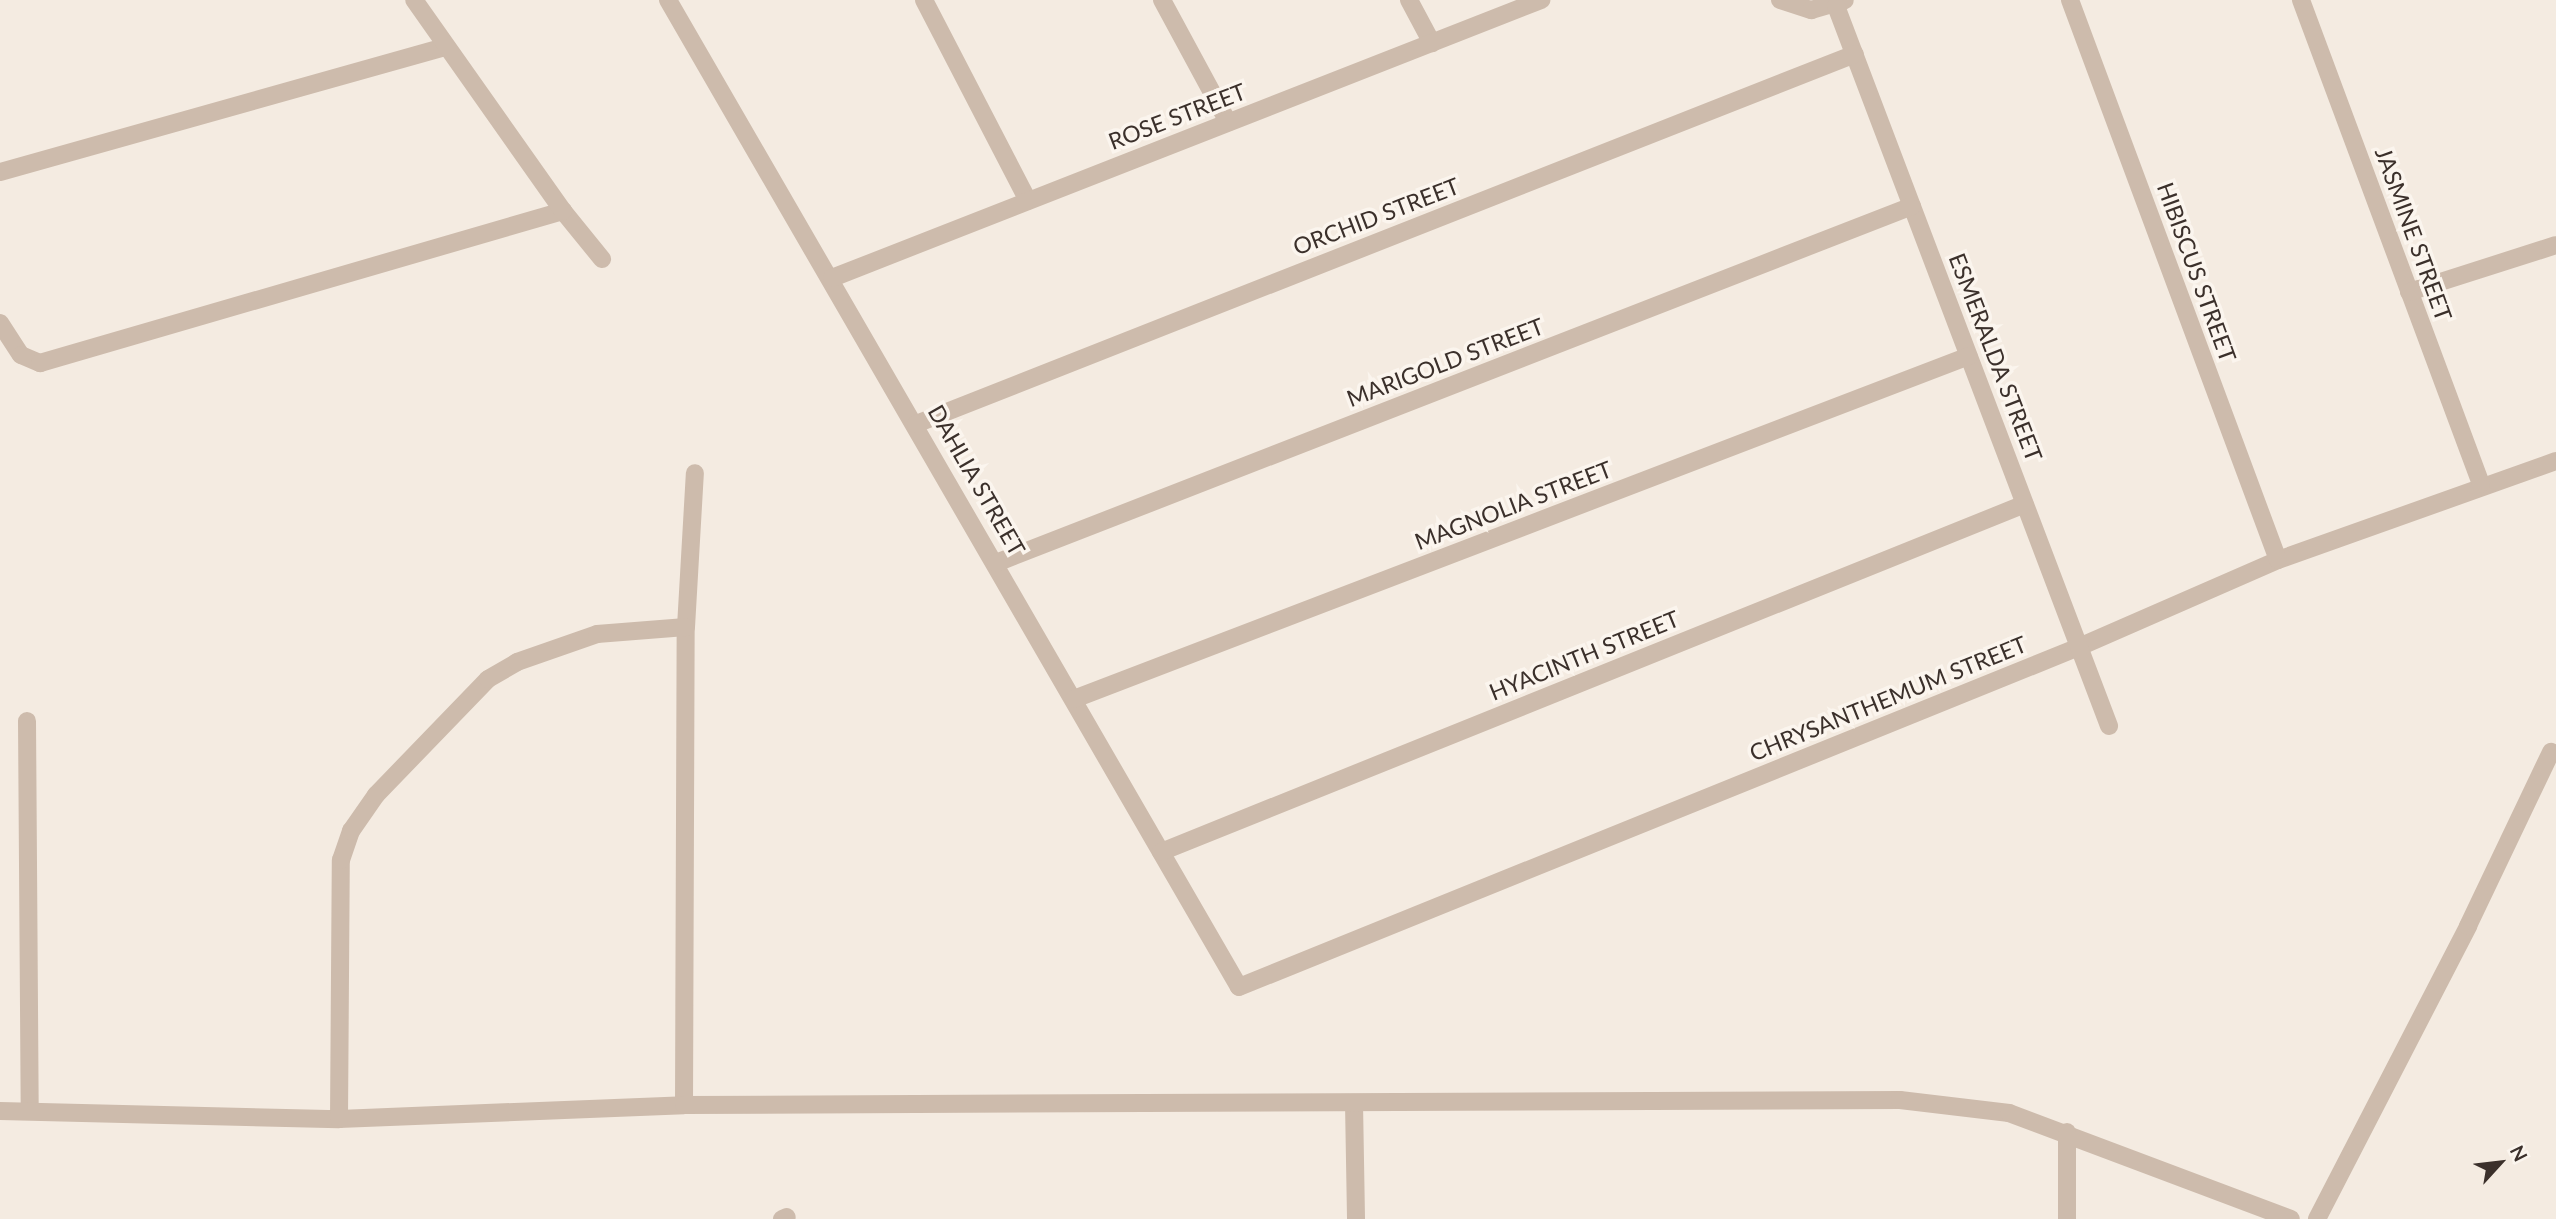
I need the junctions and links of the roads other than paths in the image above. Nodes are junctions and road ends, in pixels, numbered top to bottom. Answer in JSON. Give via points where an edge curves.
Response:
{"nodes":[{"id":1,"x":414,"y":0,"type":"edge"},
{"id":2,"x":668,"y":0,"type":"edge"},
{"id":3,"x":924,"y":0,"type":"edge"},
{"id":4,"x":1162,"y":0,"type":"edge"},
{"id":5,"x":1409,"y":0,"type":"edge"},
{"id":6,"x":1541,"y":0,"type":"edge"},
{"id":7,"x":1780,"y":0,"type":"edge"},
{"id":8,"x":2070,"y":0,"type":"edge"},
{"id":9,"x":2301,"y":0,"type":"edge"},
{"id":10,"x":1841,"y":3,"type":"edge"},
{"id":11,"x":1432,"y":43,"type":"junction"},
{"id":12,"x":446,"y":47,"type":"junction"},
{"id":13,"x":1855,"y":54,"type":"junction"},
{"id":14,"x":1228,"y":122,"type":"junction"},
{"id":15,"x":0,"y":172,"type":"edge"},
{"id":16,"x":1028,"y":201,"type":"junction"},
{"id":17,"x":1912,"y":206,"type":"junction"},
{"id":18,"x":563,"y":211,"type":"junction"},
{"id":19,"x":2556,"y":245,"type":"edge"},
{"id":20,"x":602,"y":259,"type":"dead end"},
{"id":21,"x":832,"y":278,"type":"junction"},
{"id":22,"x":2409,"y":292,"type":"junction"},
{"id":23,"x":0,"y":323,"type":"edge"},
{"id":24,"x":1969,"y":356,"type":"junction"},
{"id":25,"x":916,"y":424,"type":"junction"},
{"id":26,"x":2556,"y":461,"type":"edge"},
{"id":27,"x":695,"y":473,"type":"dead end"},
{"id":28,"x":2481,"y":484,"type":"junction"},
{"id":29,"x":2025,"y":504,"type":"junction"},
{"id":30,"x":2277,"y":560,"type":"junction"},
{"id":31,"x":996,"y":563,"type":"junction"},
{"id":32,"x":686,"y":628,"type":"junction"},
{"id":33,"x":2079,"y":647,"type":"junction"},
{"id":34,"x":1074,"y":699,"type":"junction"},
{"id":35,"x":27,"y":721,"type":"dead end"},
{"id":36,"x":2109,"y":726,"type":"dead end"},
{"id":37,"x":2552,"y":752,"type":"dead end"},
{"id":38,"x":1161,"y":852,"type":"junction"},
{"id":39,"x":1239,"y":987,"type":"joint"},
{"id":40,"x":1354,"y":1103,"type":"junction"},
{"id":41,"x":684,"y":1105,"type":"junction"},
{"id":42,"x":0,"y":1111,"type":"edge"},
{"id":43,"x":30,"y":1111,"type":"junction"},
{"id":44,"x":339,"y":1119,"type":"junction"},
{"id":45,"x":2067,"y":1132,"type":"junction"},
{"id":46,"x":1356,"y":1219,"type":"edge"},
{"id":47,"x":2067,"y":1219,"type":"edge"},
{"id":48,"x":2291,"y":1219,"type":"edge"},
{"id":49,"x":2317,"y":1219,"type":"edge"}],
"edges":[{"from":1,"to":12,"type":"street"},
{"from":2,"to":21,"type":"street","name":"DAHLIA STREET"},
{"from":3,"to":16,"type":"street"},
{"from":4,"to":14,"type":"street"},
{"from":5,"to":11,"type":"street"},
{"from":6,"to":11,"type":"street","name":"ROSE STREET"},
{"from":7,"to":10,"type":"street","via":[[1811,10]]},
{"from":8,"to":30,"type":"street","name":"HIBISCUS STREET"},
{"from":9,"to":22,"type":"street","name":"JASMINE STREET"},
{"from":10,"to":13,"type":"street","name":"ESMERALDA STREET"},
{"from":11,"to":14,"type":"street","name":"ROSE STREET"},
{"from":12,"to":15,"type":"street"},
{"from":12,"to":18,"type":"street"},
{"from":13,"to":17,"type":"street","name":"ESMERALDA STREET"},
{"from":13,"to":25,"type":"street","name":"ORCHID STREET"},
{"from":14,"to":16,"type":"street","name":"ROSE STREET"},
{"from":16,"to":21,"type":"street","name":"ROSE STREET"},
{"from":17,"to":24,"type":"street","name":"ESMERALDA STREET"},
{"from":17,"to":31,"type":"street","name":"MARIGOLD STREET"},
{"from":18,"to":20,"type":"street"},
{"from":18,"to":23,"type":"street","via":[[40,363],[21,355]]},
{"from":19,"to":22,"type":"street"},
{"from":21,"to":25,"type":"street","name":"DAHLIA STREET"},
{"from":22,"to":28,"type":"street","name":"JASMINE STREET"},
{"from":24,"to":29,"type":"street","name":"ESMERALDA STREET"},
{"from":24,"to":34,"type":"street","name":"MAGNOLIA STREET"},
{"from":25,"to":31,"type":"street","name":"DAHLIA STREET"},
{"from":26,"to":28,"type":"street","name":"CHRYSANTHEMUM STREET"},
{"from":27,"to":32,"type":"street"},
{"from":28,"to":30,"type":"street","name":"CHRYSANTHEMUM STREET"},
{"from":29,"to":33,"type":"street","name":"ESMERALDA STREET"},
{"from":29,"to":38,"type":"street","name":"HYACINTH STREET"},
{"from":30,"to":33,"type":"street","name":"CHRYSANTHEMUM STREET"},
{"from":31,"to":34,"type":"street","name":"DAHLIA STREET"},
{"from":32,"to":41,"type":"street"},
{"from":32,"to":44,"type":"street","via":[[597,634],[517,662],[488,679],[376,794],[351,831],[341,860]]},
{"from":33,"to":36,"type":"street","name":"ESMERALDA STREET"},
{"from":33,"to":39,"type":"street","name":"CHRYSANTHEMUM STREET"},
{"from":34,"to":38,"type":"street","name":"DAHLIA STREET"},
{"from":35,"to":43,"type":"street"},
{"from":37,"to":49,"type":"street"},
{"from":38,"to":39,"type":"street","name":"DAHLIA STREET"},
{"from":40,"to":41,"type":"street"},
{"from":40,"to":45,"type":"street","via":[[1900,1100],[2009,1113]]},
{"from":40,"to":46,"type":"street"},
{"from":41,"to":44,"type":"street"},
{"from":42,"to":43,"type":"street"},
{"from":43,"to":44,"type":"street"},
{"from":45,"to":47,"type":"street"},
{"from":45,"to":48,"type":"street"}]}
